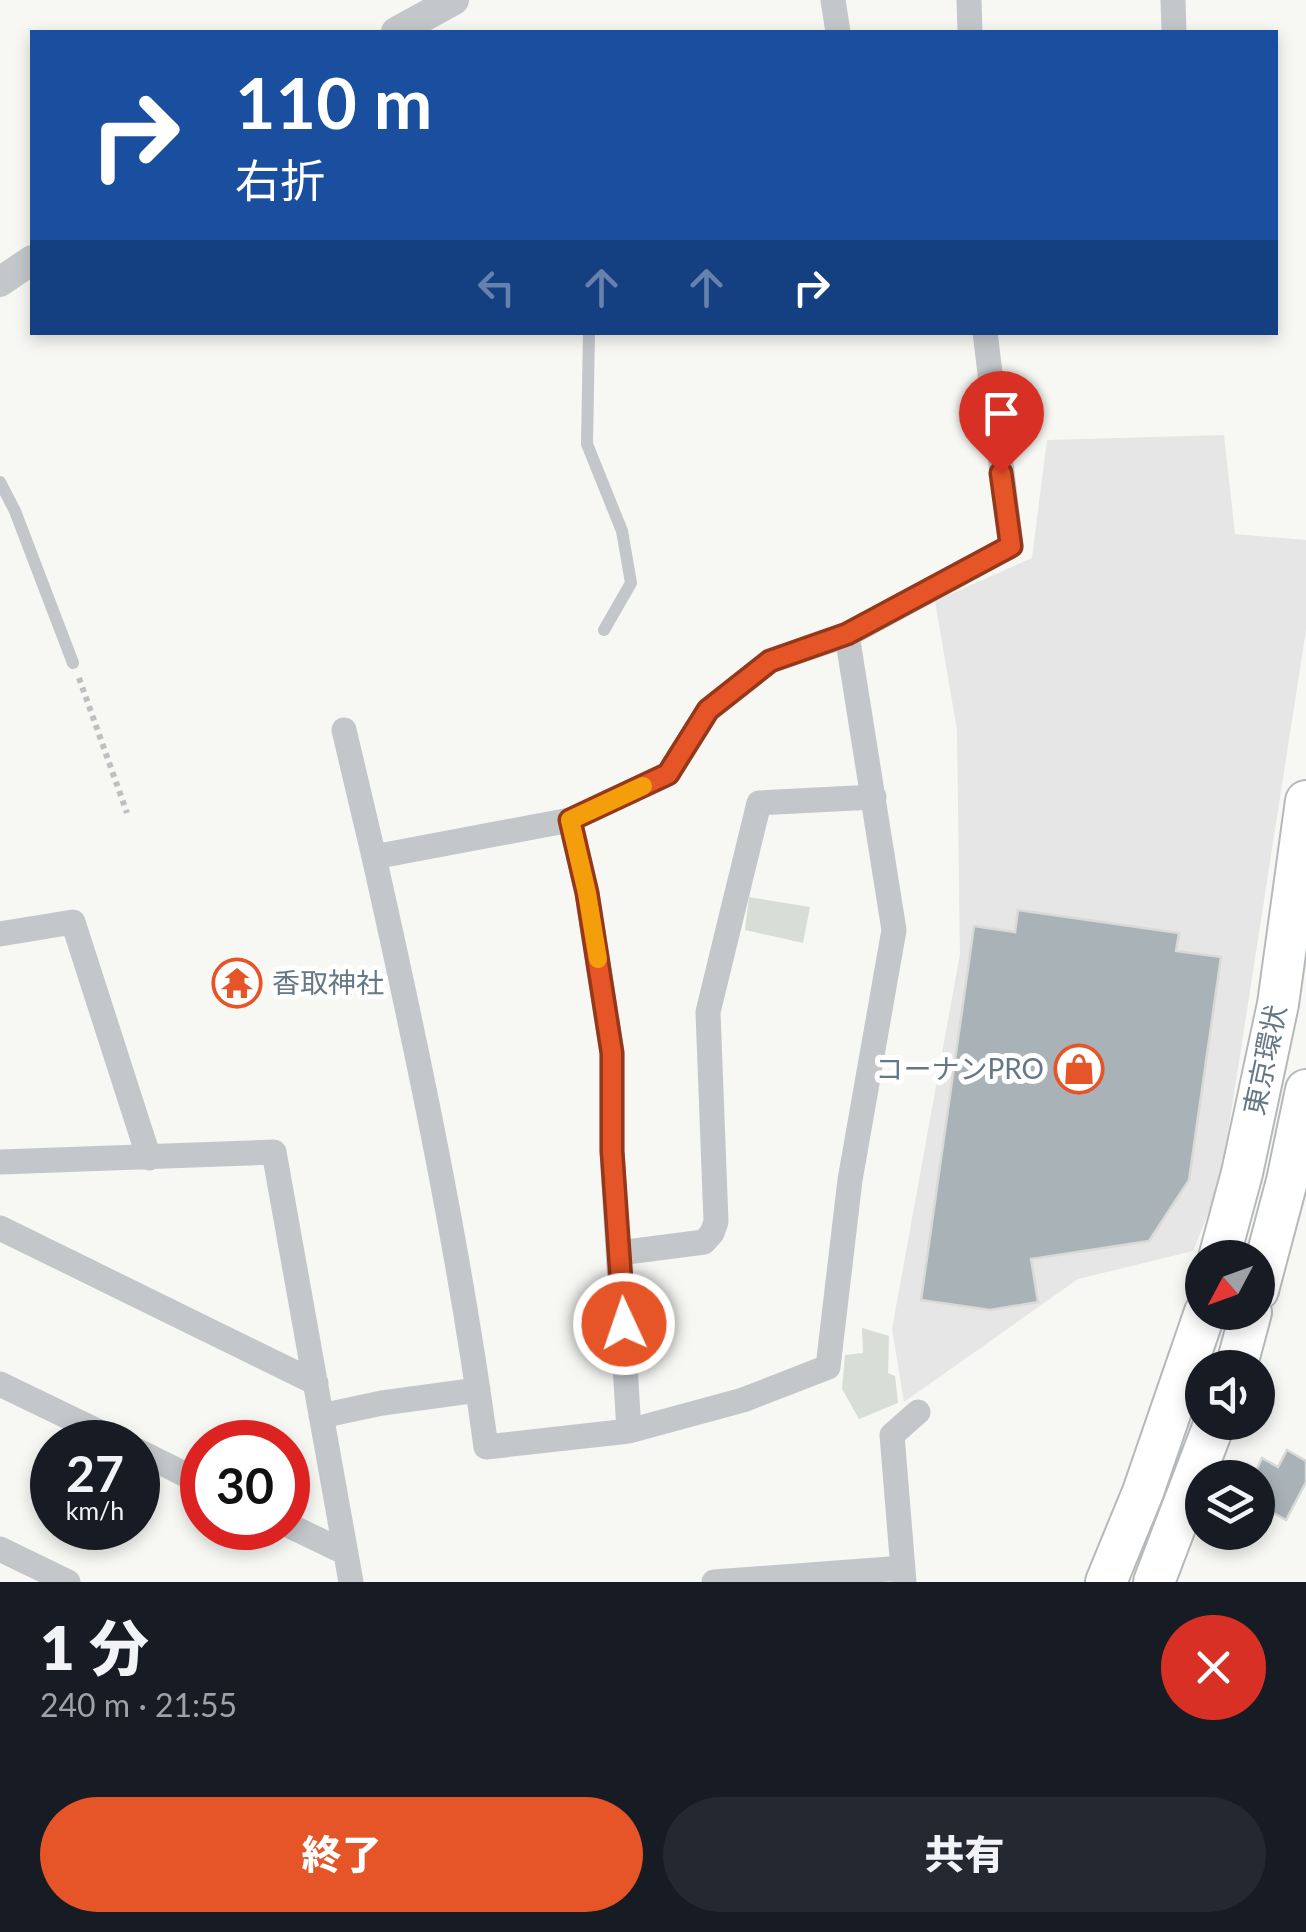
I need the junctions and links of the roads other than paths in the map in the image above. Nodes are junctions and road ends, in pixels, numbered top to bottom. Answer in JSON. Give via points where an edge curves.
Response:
{"nodes":[{"id":1,"x":454,"y":0,"type":"edge"},
{"id":2,"x":833,"y":0,"type":"edge"},
{"id":3,"x":968,"y":0,"type":"edge"},
{"id":4,"x":1173,"y":0,"type":"edge"},
{"id":5,"x":400,"y":30,"type":"edge"},
{"id":6,"x":838,"y":30,"type":"edge"},
{"id":7,"x":970,"y":30,"type":"edge"},
{"id":8,"x":1174,"y":30,"type":"edge"},
{"id":9,"x":30,"y":261,"type":"edge"},
{"id":10,"x":0,"y":282,"type":"edge"},
{"id":11,"x":589,"y":335,"type":"edge"},
{"id":12,"x":985,"y":335,"type":"edge"},
{"id":13,"x":0,"y":482,"type":"edge"},
{"id":14,"x":604,"y":630,"type":"dead end"},
{"id":15,"x":847,"y":634,"type":"junction"},
{"id":16,"x":73,"y":663,"type":"road end"},
{"id":17,"x":344,"y":730,"type":"dead end"},
{"id":18,"x":874,"y":797,"type":"junction"},
{"id":19,"x":1306,"y":801,"type":"edge"},
{"id":20,"x":570,"y":820,"type":"junction"},
{"id":21,"x":374,"y":857,"type":"junction"},
{"id":22,"x":0,"y":934,"type":"edge"},
{"id":23,"x":1306,"y":1090,"type":"edge"},
{"id":24,"x":149,"y":1158,"type":"junction"},
{"id":25,"x":0,"y":1162,"type":"edge"},
{"id":26,"x":2,"y":1233,"type":"edge"},
{"id":27,"x":1225,"y":1240,"type":"edge"},
{"id":28,"x":1271,"y":1240,"type":"edge"},
{"id":29,"x":620,"y":1253,"type":"junction"},
{"id":30,"x":1199,"y":1330,"type":"edge"},
{"id":31,"x":316,"y":1383,"type":"junction"},
{"id":32,"x":0,"y":1384,"type":"edge"},
{"id":33,"x":478,"y":1390,"type":"junction"},
{"id":34,"x":918,"y":1412,"type":"dead end"},
{"id":35,"x":321,"y":1416,"type":"junction"},
{"id":36,"x":74,"y":1420,"type":"edge"},
{"id":37,"x":630,"y":1431,"type":"junction"},
{"id":38,"x":1207,"y":1440,"type":"edge"},
{"id":39,"x":310,"y":1536,"type":"edge"},
{"id":40,"x":0,"y":1549,"type":"edge"},
{"id":41,"x":346,"y":1553,"type":"junction"},
{"id":42,"x":904,"y":1575,"type":"edge"},
{"id":43,"x":68,"y":1582,"type":"edge"},
{"id":44,"x":351,"y":1582,"type":"edge"},
{"id":45,"x":714,"y":1582,"type":"edge"},
{"id":46,"x":1106,"y":1582,"type":"edge"},
{"id":47,"x":1154,"y":1582,"type":"edge"}],
"edges":[{"from":1,"to":5,"type":"street"},
{"from":2,"to":6,"type":"street"},
{"from":3,"to":7,"type":"street"},
{"from":4,"to":8,"type":"street"},
{"from":9,"to":10,"type":"street"},
{"from":11,"to":14,"type":"lane","via":[[587,444],[622,531],[630,583]]},
{"from":12,"to":15,"type":"street","via":[[1011,546]]},
{"from":13,"to":16,"type":"lane"},
{"from":15,"to":18,"type":"street"},
{"from":15,"to":20,"type":"street","via":[[770,661],[708,710],[668,774]]},
{"from":17,"to":21,"type":"street"},
{"from":18,"to":29,"type":"street","via":[[759,803],[708,1012],[716,1222],[704,1242]]},
{"from":18,"to":37,"type":"street","via":[[894,930],[850,1180],[828,1367],[743,1400]]},
{"from":19,"to":27,"type":"highway","name":"東京環状","via":[[1278,1004]]},
{"from":20,"to":21,"type":"street"},
{"from":20,"to":29,"type":"street","via":[[612,1053]]},
{"from":21,"to":33,"type":"street","via":[[427,1089]]},
{"from":22,"to":24,"type":"street","via":[[73,922]]},
{"from":23,"to":28,"type":"highway","name":"東京環状"},
{"from":24,"to":25,"type":"street"},
{"from":24,"to":31,"type":"street","via":[[274,1152]]},
{"from":26,"to":31,"type":"street"},
{"from":29,"to":37,"type":"street"},
{"from":30,"to":46,"type":"highway"},
{"from":31,"to":35,"type":"street"},
{"from":32,"to":36,"type":"street"},
{"from":33,"to":35,"type":"street"},
{"from":33,"to":37,"type":"street","via":[[486,1447]]},
{"from":34,"to":42,"type":"street","via":[[892,1435]]},
{"from":35,"to":41,"type":"street"},
{"from":38,"to":47,"type":"highway"},
{"from":39,"to":41,"type":"street"},
{"from":40,"to":43,"type":"street"},
{"from":41,"to":44,"type":"street"},
{"from":42,"to":45,"type":"street"}]}
